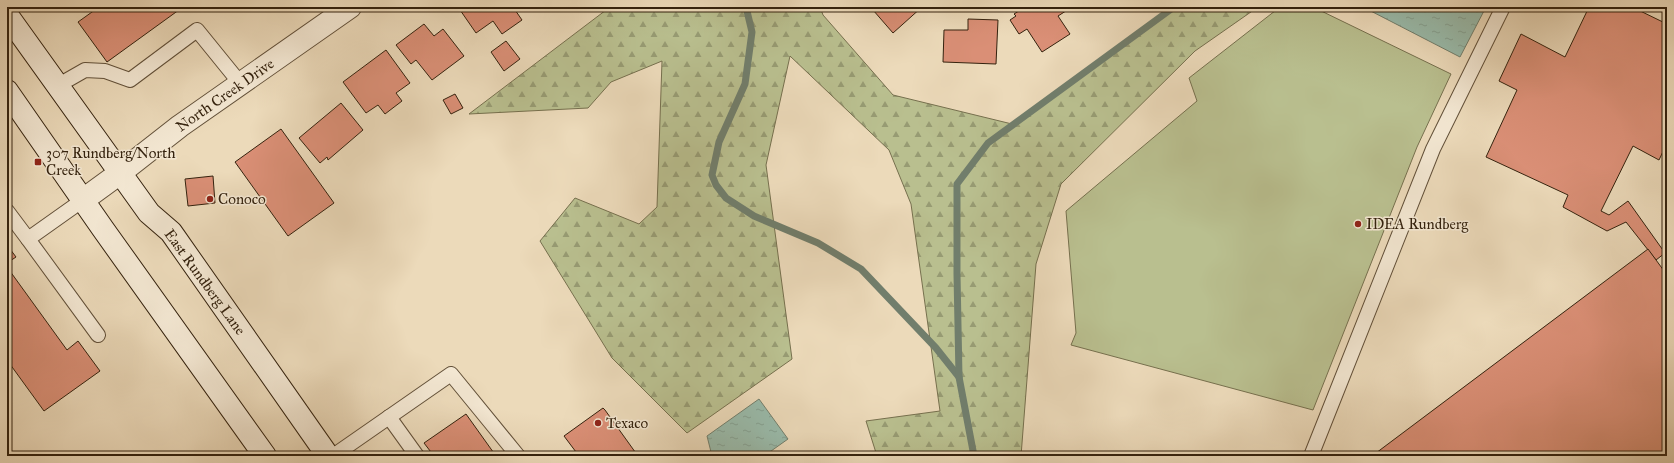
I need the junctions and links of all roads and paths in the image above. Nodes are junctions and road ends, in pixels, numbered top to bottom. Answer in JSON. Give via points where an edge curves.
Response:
{"nodes":[{"id":1,"x":350,"y":7,"type":"edge"},
{"id":2,"x":1503,"y":7,"type":"edge"},
{"id":3,"x":7,"y":15,"type":"edge"},
{"id":4,"x":240,"y":83,"type":"junction"},
{"id":5,"x":57,"y":86,"type":"junction"},
{"id":6,"x":7,"y":91,"type":"edge"},
{"id":7,"x":120,"y":173,"type":"junction"},
{"id":8,"x":83,"y":200,"type":"junction"},
{"id":9,"x":7,"y":211,"type":"edge"},
{"id":10,"x":28,"y":239,"type":"junction"},
{"id":11,"x":98,"y":335,"type":"dead end"},
{"id":12,"x":389,"y":417,"type":"junction"},
{"id":13,"x":265,"y":456,"type":"edge"},
{"id":14,"x":328,"y":456,"type":"edge"},
{"id":15,"x":333,"y":456,"type":"edge"},
{"id":16,"x":417,"y":456,"type":"edge"},
{"id":17,"x":518,"y":456,"type":"edge"},
{"id":18,"x":1311,"y":456,"type":"edge"}],
"edges":[{"from":1,"to":4,"type":"main road","name":"North Creek Drive"},
{"from":2,"to":18,"type":"lane","via":[[1433,149]]},
{"from":3,"to":5,"type":"main road","name":"East Rundberg Lane"},
{"from":4,"to":5,"type":"lane","via":[[197,30],[130,80],[105,71],[85,70]]},
{"from":4,"to":7,"type":"main road","name":"North Creek Drive"},
{"from":5,"to":7,"type":"main road","name":"East Rundberg Lane"},
{"from":6,"to":8,"type":"main road"},
{"from":7,"to":8,"type":"main road","name":"North Creek Drive"},
{"from":7,"to":14,"type":"main road","name":"East Rundberg Lane","via":[[149,213],[171,232]]},
{"from":8,"to":10,"type":"lane"},
{"from":8,"to":13,"type":"main road"},
{"from":9,"to":10,"type":"lane"},
{"from":10,"to":11,"type":"lane"},
{"from":12,"to":15,"type":"lane"},
{"from":12,"to":16,"type":"lane"},
{"from":12,"to":17,"type":"lane","via":[[451,374]]}]}
